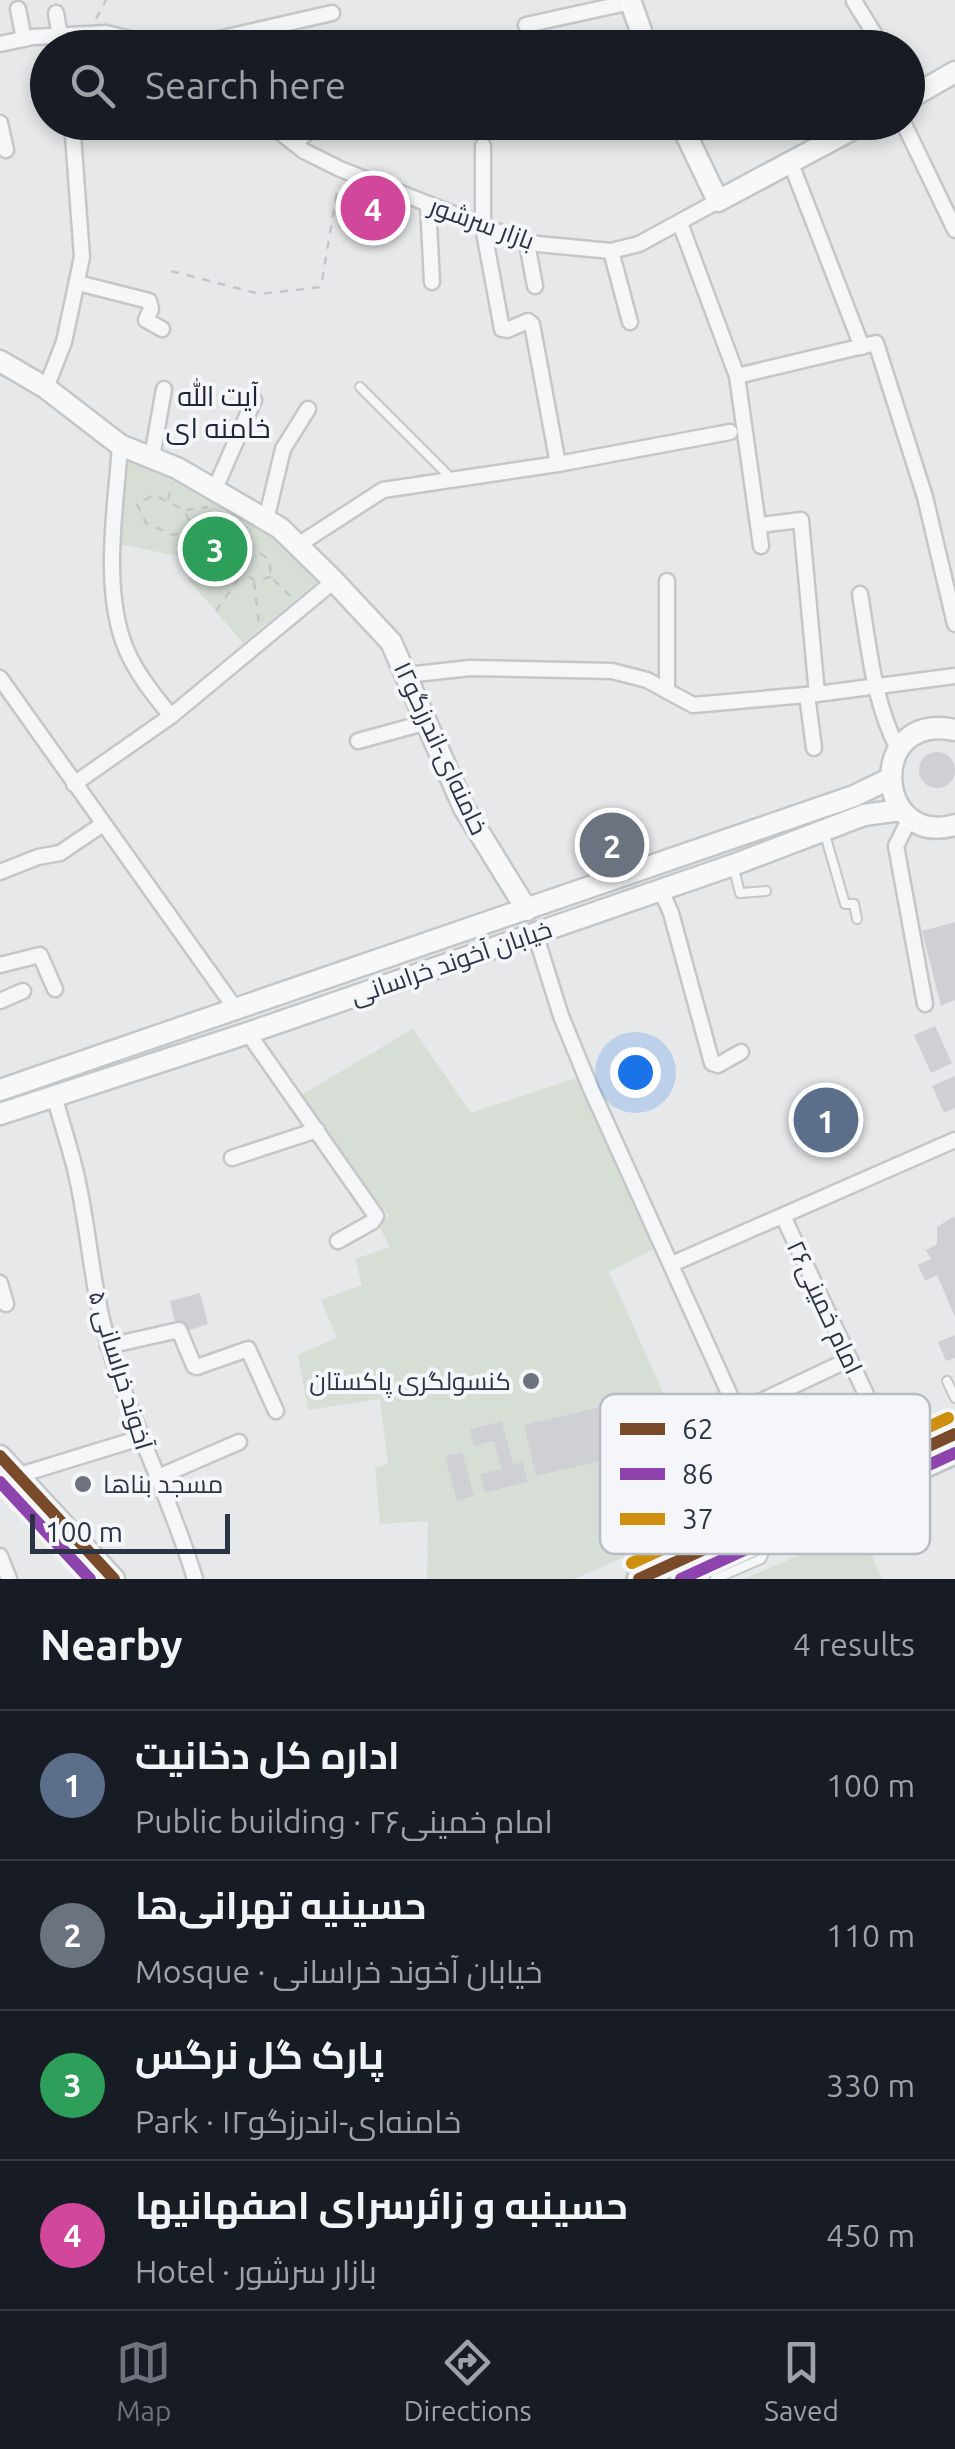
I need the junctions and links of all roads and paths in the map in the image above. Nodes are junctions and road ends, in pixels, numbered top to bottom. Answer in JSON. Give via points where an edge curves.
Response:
{"nodes":[{"id":1,"x":106,"y":0,"type":"edge"},
{"id":2,"x":630,"y":1,"type":"edge"},
{"id":3,"x":854,"y":1,"type":"edge"},
{"id":4,"x":332,"y":7,"type":"edge"},
{"id":5,"x":18,"y":10,"type":"dead end"},
{"id":6,"x":56,"y":14,"type":"dead end"},
{"id":7,"x":526,"y":26,"type":"dead end"},
{"id":8,"x":59,"y":30,"type":"edge"},
{"id":9,"x":90,"y":30,"type":"edge"},
{"id":10,"x":246,"y":30,"type":"edge"},
{"id":11,"x":640,"y":30,"type":"edge"},
{"id":12,"x":871,"y":30,"type":"edge"},
{"id":13,"x":24,"y":39,"type":"junction"},
{"id":14,"x":30,"y":39,"type":"edge"},
{"id":15,"x":0,"y":44,"type":"edge"},
{"id":16,"x":955,"y":72,"type":"edge"},
{"id":17,"x":925,"y":86,"type":"edge"},
{"id":18,"x":0,"y":123,"type":"edge"},
{"id":19,"x":73,"y":140,"type":"edge"},
{"id":20,"x":289,"y":140,"type":"edge"},
{"id":21,"x":299,"y":140,"type":"edge"},
{"id":22,"x":689,"y":140,"type":"edge"},
{"id":23,"x":831,"y":140,"type":"edge"},
{"id":24,"x":912,"y":140,"type":"edge"},
{"id":25,"x":294,"y":144,"type":"junction"},
{"id":26,"x":484,"y":146,"type":"dead end"},
{"id":27,"x":6,"y":150,"type":"dead end"},
{"id":28,"x":790,"y":161,"type":"junction"},
{"id":29,"x":340,"y":168,"type":"junction"},
{"id":30,"x":718,"y":201,"type":"junction"},
{"id":31,"x":428,"y":204,"type":"junction"},
{"id":32,"x":680,"y":222,"type":"junction"},
{"id":33,"x":483,"y":228,"type":"junction"},
{"id":34,"x":955,"y":230,"type":"edge"},
{"id":35,"x":527,"y":243,"type":"junction"},
{"id":36,"x":612,"y":251,"type":"junction"},
{"id":37,"x":171,"y":272,"type":"dead end"},
{"id":38,"x":432,"y":282,"type":"dead end"},
{"id":39,"x":78,"y":283,"type":"junction"},
{"id":40,"x":535,"y":286,"type":"dead end"},
{"id":41,"x":630,"y":322,"type":"dead end"},
{"id":42,"x":162,"y":329,"type":"dead end"},
{"id":43,"x":862,"y":347,"type":"junction"},
{"id":44,"x":1,"y":365,"type":"edge"},
{"id":45,"x":736,"y":376,"type":"junction"},
{"id":46,"x":360,"y":387,"type":"dead end"},
{"id":47,"x":46,"y":388,"type":"junction"},
{"id":48,"x":164,"y":389,"type":"dead end"},
{"id":49,"x":254,"y":400,"type":"dead end"},
{"id":50,"x":308,"y":409,"type":"dead end"},
{"id":51,"x":730,"y":432,"type":"dead end"},
{"id":52,"x":120,"y":445,"type":"junction"},
{"id":53,"x":152,"y":458,"type":"junction"},
{"id":54,"x":558,"y":464,"type":"junction"},
{"id":55,"x":453,"y":480,"type":"junction"},
{"id":56,"x":221,"y":496,"type":"junction"},
{"id":57,"x":184,"y":510,"type":"junction"},
{"id":58,"x":266,"y":520,"type":"junction"},
{"id":59,"x":760,"y":525,"type":"junction"},
{"id":60,"x":193,"y":528,"type":"junction"},
{"id":61,"x":298,"y":545,"type":"junction"},
{"id":62,"x":230,"y":546,"type":"junction"},
{"id":63,"x":761,"y":546,"type":"dead end"},
{"id":64,"x":230,"y":564,"type":"junction"},
{"id":65,"x":243,"y":572,"type":"junction"},
{"id":66,"x":192,"y":573,"type":"dead end"},
{"id":67,"x":271,"y":577,"type":"junction"},
{"id":68,"x":254,"y":580,"type":"junction"},
{"id":69,"x":667,"y":580,"type":"dead end"},
{"id":70,"x":334,"y":581,"type":"junction"},
{"id":71,"x":860,"y":594,"type":"dead end"},
{"id":72,"x":302,"y":608,"type":"junction"},
{"id":73,"x":216,"y":612,"type":"dead end"},
{"id":74,"x":955,"y":624,"type":"edge"},
{"id":75,"x":263,"y":640,"type":"junction"},
{"id":76,"x":406,"y":675,"type":"junction"},
{"id":77,"x":955,"y":676,"type":"edge"},
{"id":78,"x":0,"y":678,"type":"edge"},
{"id":79,"x":875,"y":687,"type":"junction"},
{"id":80,"x":668,"y":692,"type":"junction"},
{"id":81,"x":812,"y":694,"type":"junction"},
{"id":82,"x":170,"y":716,"type":"junction"},
{"id":83,"x":424,"y":723,"type":"junction"},
{"id":84,"x":955,"y":730,"type":"edge"},
{"id":85,"x":358,"y":741,"type":"dead end"},
{"id":86,"x":814,"y":748,"type":"dead end"},
{"id":87,"x":898,"y":749,"type":"junction"},
{"id":88,"x":889,"y":779,"type":"junction"},
{"id":89,"x":74,"y":784,"type":"junction"},
{"id":90,"x":906,"y":814,"type":"junction"},
{"id":91,"x":103,"y":824,"type":"junction"},
{"id":92,"x":824,"y":831,"type":"junction"},
{"id":93,"x":953,"y":832,"type":"edge"},
{"id":94,"x":733,"y":865,"type":"junction"},
{"id":95,"x":0,"y":872,"type":"edge"},
{"id":96,"x":660,"y":888,"type":"junction"},
{"id":97,"x":766,"y":891,"type":"dead end"},
{"id":98,"x":527,"y":910,"type":"junction"},
{"id":99,"x":856,"y":919,"type":"dead end"},
{"id":100,"x":535,"y":933,"type":"junction"},
{"id":101,"x":0,"y":965,"type":"edge"},
{"id":102,"x":54,"y":989,"type":"dead end"},
{"id":103,"x":23,"y":991,"type":"dead end"},
{"id":104,"x":0,"y":1001,"type":"edge"},
{"id":105,"x":925,"y":1004,"type":"dead end"},
{"id":106,"x":235,"y":1008,"type":"junction"},
{"id":107,"x":248,"y":1033,"type":"junction"},
{"id":108,"x":741,"y":1052,"type":"dead end"},
{"id":109,"x":0,"y":1090,"type":"edge"},
{"id":110,"x":54,"y":1096,"type":"junction"},
{"id":111,"x":0,"y":1114,"type":"edge"},
{"id":112,"x":316,"y":1130,"type":"junction"},
{"id":113,"x":955,"y":1140,"type":"edge"},
{"id":114,"x":232,"y":1158,"type":"dead end"},
{"id":115,"x":782,"y":1216,"type":"junction"},
{"id":116,"x":338,"y":1242,"type":"dead end"},
{"id":117,"x":672,"y":1264,"type":"junction"},
{"id":118,"x":0,"y":1283,"type":"edge"},
{"id":119,"x":6,"y":1304,"type":"dead end"},
{"id":120,"x":108,"y":1346,"type":"junction"},
{"id":121,"x":850,"y":1359,"type":"junction"},
{"id":122,"x":947,"y":1381,"type":"dead end"},
{"id":123,"x":730,"y":1394,"type":"edge"},
{"id":124,"x":776,"y":1394,"type":"edge"},
{"id":125,"x":866,"y":1394,"type":"edge"},
{"id":126,"x":955,"y":1398,"type":"edge"},
{"id":127,"x":276,"y":1412,"type":"dead end"},
{"id":128,"x":955,"y":1434,"type":"edge"},
{"id":129,"x":140,"y":1438,"type":"junction"},
{"id":130,"x":239,"y":1442,"type":"dead end"},
{"id":131,"x":930,"y":1445,"type":"edge"},
{"id":132,"x":955,"y":1452,"type":"edge"},
{"id":133,"x":0,"y":1456,"type":"edge"},
{"id":134,"x":930,"y":1462,"type":"edge"},
{"id":135,"x":156,"y":1478,"type":"junction"},
{"id":136,"x":9,"y":1479,"type":"edge"},
{"id":137,"x":701,"y":1554,"type":"edge"},
{"id":138,"x":720,"y":1554,"type":"edge"},
{"id":139,"x":763,"y":1554,"type":"edge"},
{"id":140,"x":0,"y":1556,"type":"edge"},
{"id":141,"x":9,"y":1579,"type":"edge"},
{"id":142,"x":114,"y":1579,"type":"edge"},
{"id":143,"x":194,"y":1579,"type":"edge"},
{"id":144,"x":639,"y":1579,"type":"edge"},
{"id":145,"x":674,"y":1579,"type":"edge"},
{"id":146,"x":715,"y":1579,"type":"edge"}],
"edges":[{"from":1,"to":9,"type":"path"},
{"from":2,"to":7,"type":"street"},
{"from":2,"to":11,"type":"main road"},
{"from":3,"to":12,"type":"street"},
{"from":4,"to":10,"type":"street"},
{"from":5,"to":13,"type":"street"},
{"from":6,"to":8,"type":"street"},
{"from":13,"to":14,"type":"street"},
{"from":13,"to":15,"type":"street"},
{"from":16,"to":17,"type":"main road"},
{"from":18,"to":27,"type":"street"},
{"from":19,"to":39,"type":"street"},
{"from":20,"to":25,"type":"street","name":"بازار سرشور"},
{"from":21,"to":25,"type":"street"},
{"from":22,"to":30,"type":"main road"},
{"from":23,"to":28,"type":"main road","name":"بازار سرشور"},
{"from":24,"to":34,"type":"street"},
{"from":25,"to":29,"type":"street","name":"بازار سرشور"},
{"from":26,"to":33,"type":"street"},
{"from":28,"to":30,"type":"main road","name":"بازار سرشور"},
{"from":28,"to":43,"type":"street"},
{"from":29,"to":31,"type":"street","name":"بازار سرشور"},
{"from":29,"to":37,"type":"path","via":[[321,287],[260,294]]},
{"from":30,"to":32,"type":"street","name":"بازار سرشور"},
{"from":31,"to":33,"type":"street","name":"بازار سرشور"},
{"from":31,"to":38,"type":"street"},
{"from":32,"to":36,"type":"street","name":"بازار سرشور"},
{"from":32,"to":45,"type":"street"},
{"from":33,"to":35,"type":"street","name":"بازار سرشور"},
{"from":33,"to":54,"type":"street","via":[[502,328],[532,324]]},
{"from":35,"to":36,"type":"street","name":"بازار سرشور"},
{"from":35,"to":40,"type":"street"},
{"from":36,"to":41,"type":"street"},
{"from":39,"to":42,"type":"street","via":[[149,301],[146,320]]},
{"from":39,"to":47,"type":"street"},
{"from":43,"to":45,"type":"street"},
{"from":43,"to":74,"type":"street","via":[[876,343],[925,497]]},
{"from":44,"to":47,"type":"main road","name":"خامنه‌ای-اندرزگو۱۲"},
{"from":45,"to":59,"type":"street"},
{"from":46,"to":55,"type":"lane"},
{"from":47,"to":52,"type":"main road","name":"خامنه‌ای-اندرزگو۱۲"},
{"from":48,"to":53,"type":"street"},
{"from":49,"to":56,"type":"street"},
{"from":50,"to":58,"type":"street","via":[[283,449]]},
{"from":51,"to":54,"type":"street"},
{"from":52,"to":53,"type":"main road","name":"خامنه‌ای-اندرزگو۱۲"},
{"from":52,"to":82,"type":"street","via":[[117,615],[131,659]]},
{"from":53,"to":56,"type":"main road","name":"خامنه‌ای-اندرزگو۱۲"},
{"from":54,"to":55,"type":"street"},
{"from":55,"to":61,"type":"street","via":[[384,490]]},
{"from":56,"to":57,"type":"path","via":[[224,506]]},
{"from":56,"to":58,"type":"main road","name":"خامنه‌ای-اندرزگو۱۲"},
{"from":57,"to":60,"type":"path"},
{"from":57,"to":60,"type":"path","via":[[154,495],[137,504],[146,523],[173,536]]},
{"from":58,"to":61,"type":"main road","name":"خامنه‌ای-اندرزگو۱۲"},
{"from":59,"to":63,"type":"street"},
{"from":59,"to":81,"type":"street","via":[[802,520]]},
{"from":60,"to":62,"type":"path"},
{"from":61,"to":70,"type":"main road","name":"خامنه‌ای-اندرزگو۱۲"},
{"from":62,"to":64,"type":"path"},
{"from":62,"to":67,"type":"path","via":[[246,545],[269,560]]},
{"from":64,"to":65,"type":"path"},
{"from":64,"to":66,"type":"path"},
{"from":65,"to":68,"type":"path"},
{"from":65,"to":73,"type":"path"},
{"from":67,"to":68,"type":"path"},
{"from":67,"to":72,"type":"path"},
{"from":68,"to":75,"type":"path"},
{"from":69,"to":80,"type":"street"},
{"from":70,"to":72,"type":"street"},
{"from":70,"to":76,"type":"main road","name":"خامنه‌ای-اندرزگو۱۲","via":[[391,642]]},
{"from":71,"to":79,"type":"street"},
{"from":72,"to":75,"type":"street"},
{"from":75,"to":82,"type":"street"},
{"from":76,"to":80,"type":"street","via":[[470,668],[594,670],[647,680]]},
{"from":76,"to":83,"type":"main road","name":"خامنه‌ای-اندرزگو۱۲"},
{"from":77,"to":79,"type":"street"},
{"from":78,"to":89,"type":"street"},
{"from":79,"to":81,"type":"street"},
{"from":79,"to":87,"type":"street"},
{"from":80,"to":81,"type":"street","via":[[693,705]]},
{"from":81,"to":86,"type":"street"},
{"from":82,"to":89,"type":"street"},
{"from":83,"to":85,"type":"street"},
{"from":83,"to":98,"type":"main road","name":"خامنه‌ای-اندرزگو۱۲","via":[[464,808]]},
{"from":84,"to":87,"type":"main road","via":[[922,730]]},
{"from":87,"to":88,"type":"main road"},
{"from":88,"to":90,"type":"main road"},
{"from":88,"to":98,"type":"main road","name":"خیابان آخوند خراسانی"},
{"from":89,"to":91,"type":"street"},
{"from":90,"to":92,"type":"main road","name":"خیابان آخوند خراسانی","via":[[864,815]]},
{"from":90,"to":93,"type":"main road"},
{"from":90,"to":105,"type":"street","via":[[896,846]]},
{"from":91,"to":95,"type":"street","via":[[60,853]]},
{"from":91,"to":106,"type":"street"},
{"from":92,"to":94,"type":"main road","name":"خیابان آخوند خراسانی"},
{"from":92,"to":99,"type":"lane","via":[[845,904],[854,904]]},
{"from":94,"to":96,"type":"main road","name":"خیابان آخوند خراسانی"},
{"from":94,"to":97,"type":"lane","via":[[740,893]]},
{"from":96,"to":100,"type":"main road","name":"خیابان آخوند خراسانی"},
{"from":96,"to":108,"type":"street","via":[[712,1063]]},
{"from":98,"to":106,"type":"main road","name":"خیابان آخوند خراسانی"},
{"from":100,"to":107,"type":"main road","name":"خیابان آخوند خراسانی"},
{"from":100,"to":117,"type":"street","via":[[590,1089]]},
{"from":101,"to":102,"type":"street","via":[[40,955]]},
{"from":103,"to":104,"type":"street"},
{"from":106,"to":109,"type":"main road","name":"خیابان آخوند خراسانی"},
{"from":107,"to":110,"type":"main road","name":"خیابان آخوند خراسانی"},
{"from":107,"to":112,"type":"street"},
{"from":110,"to":111,"type":"main road","name":"خیابان آخوند خراسانی"},
{"from":110,"to":120,"type":"street","name":"آخوند خراسانی ۵","via":[[76,1171]]},
{"from":112,"to":114,"type":"street"},
{"from":112,"to":116,"type":"street","via":[[376,1216]]},
{"from":113,"to":115,"type":"street","name":"امام خمینی۲۶"},
{"from":115,"to":117,"type":"street"},
{"from":115,"to":121,"type":"street","name":"امام خمینی۲۶"},
{"from":117,"to":123,"type":"street"},
{"from":118,"to":119,"type":"street"},
{"from":120,"to":127,"type":"street","via":[[183,1329],[194,1366],[248,1349]]},
{"from":120,"to":129,"type":"street","name":"آخوند خراسانی ۵"},
{"from":121,"to":124,"type":"street"},
{"from":121,"to":125,"type":"street","name":"امام خمینی۲۶"},
{"from":122,"to":126,"type":"lane"},
{"from":128,"to":131,"type":"main road"},
{"from":129,"to":135,"type":"street","name":"آخوند خراسانی ۵"},
{"from":129,"to":136,"type":"street"},
{"from":130,"to":135,"type":"street"},
{"from":132,"to":134,"type":"main road"},
{"from":133,"to":136,"type":"main road"},
{"from":135,"to":143,"type":"street","name":"آخوند خراسانی ۵"},
{"from":136,"to":142,"type":"main road"},
{"from":137,"to":144,"type":"main road"},
{"from":138,"to":145,"type":"main road"},
{"from":139,"to":146,"type":"lane"},
{"from":140,"to":141,"type":"street"}]}
